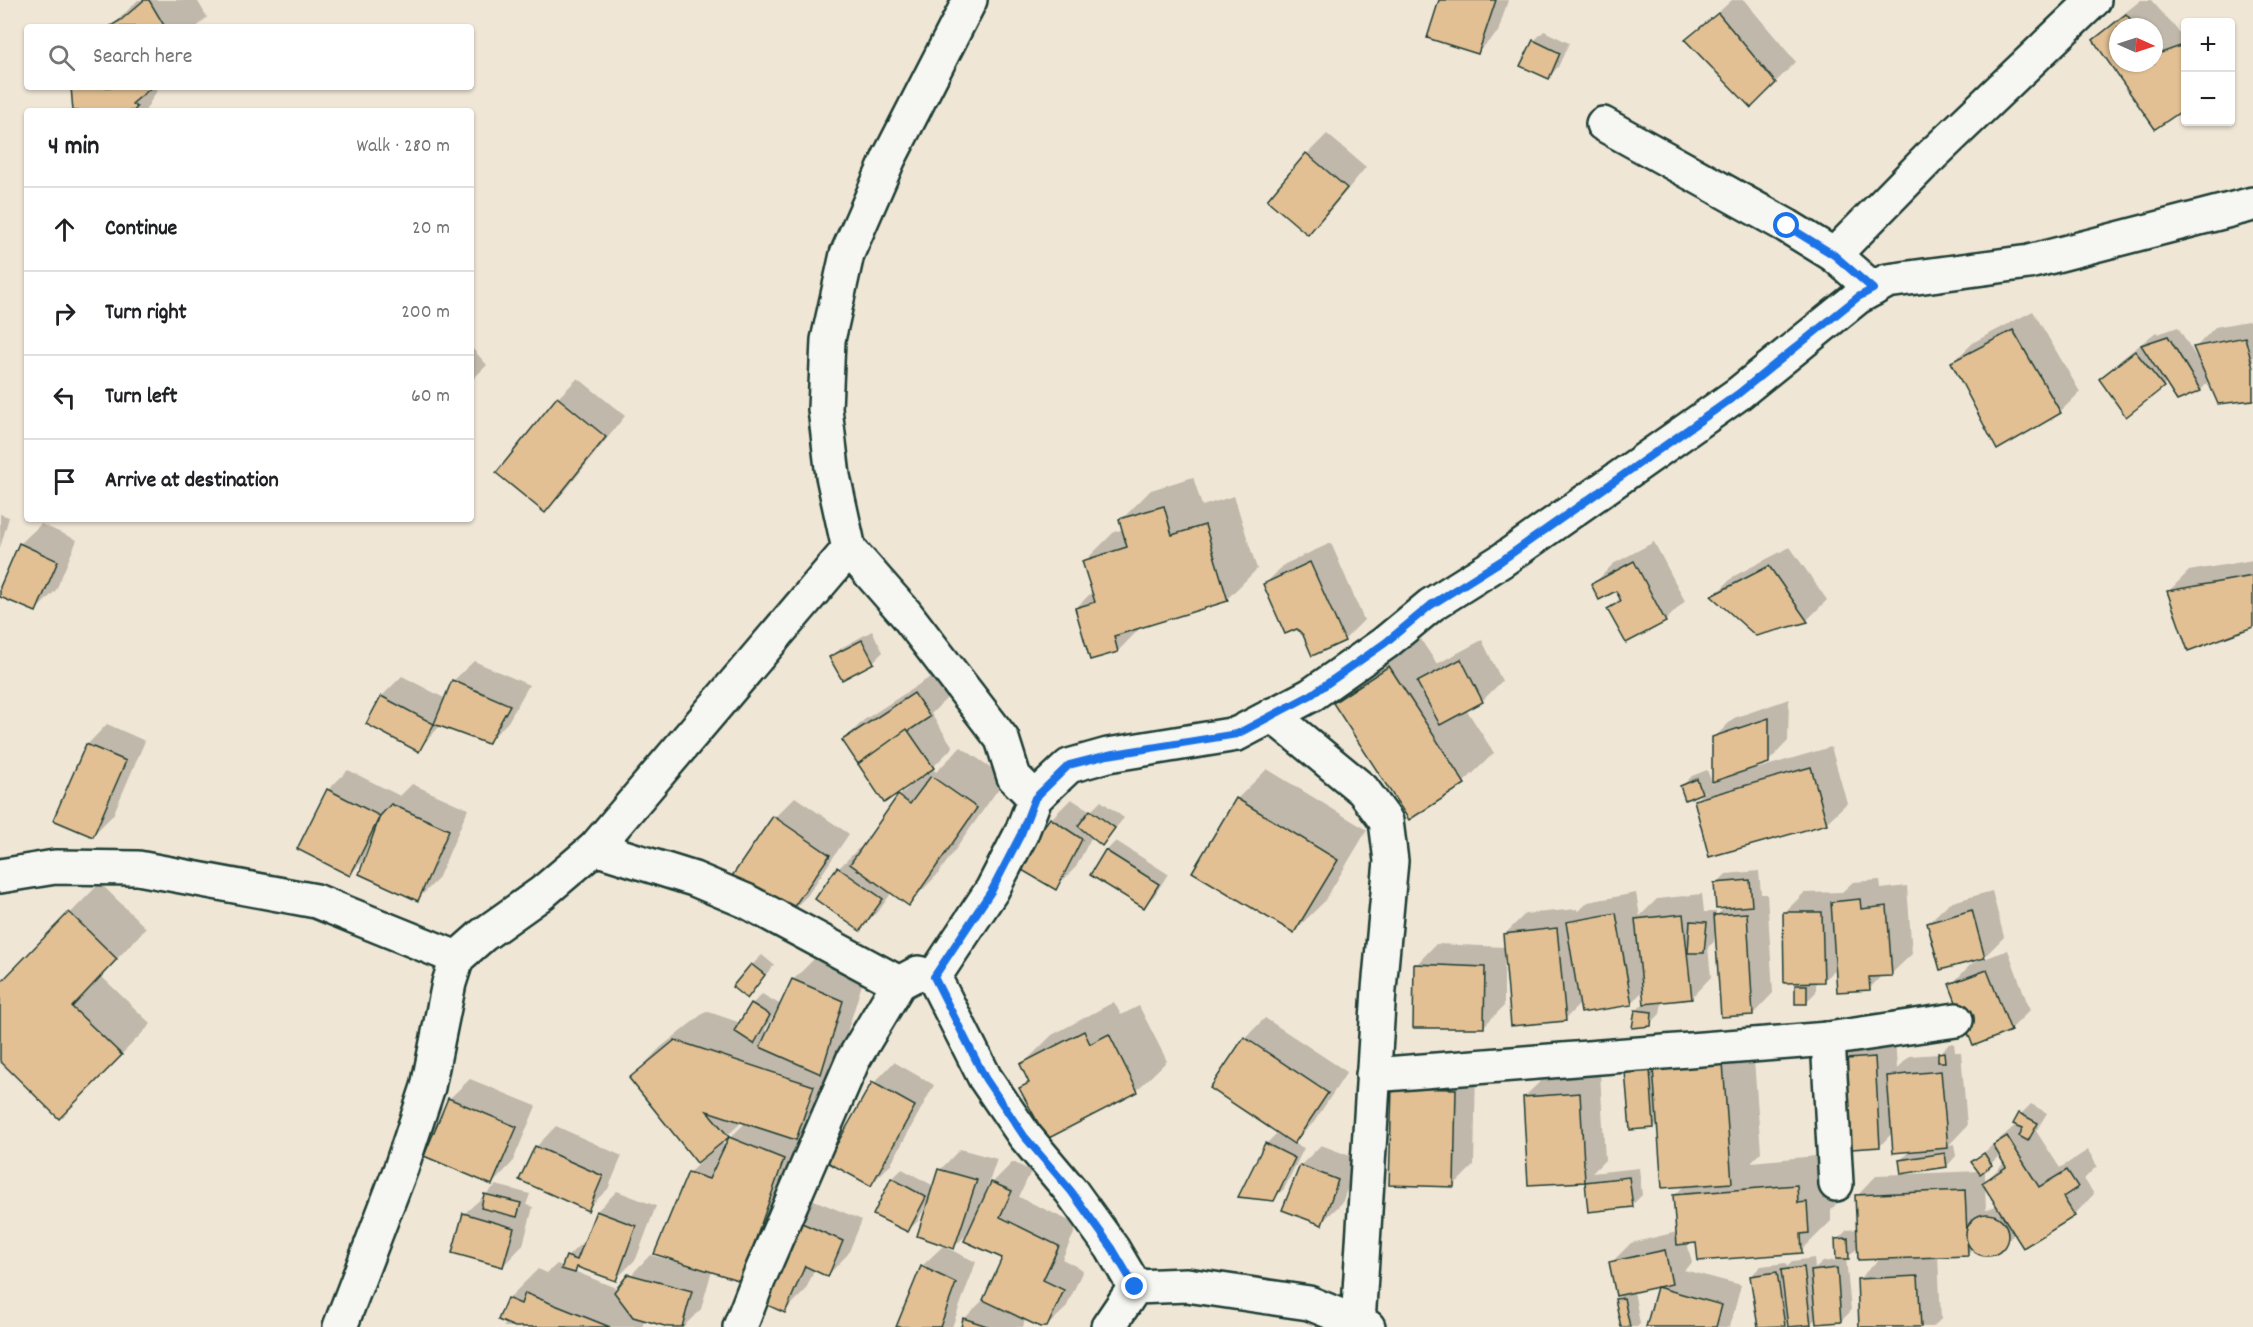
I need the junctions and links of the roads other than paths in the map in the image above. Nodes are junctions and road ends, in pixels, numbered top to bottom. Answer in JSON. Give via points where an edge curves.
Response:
{"nodes":[{"id":1,"x":970,"y":0,"type":"edge"},
{"id":2,"x":2094,"y":0,"type":"edge"},
{"id":3,"x":1603,"y":124,"type":"dead end"},
{"id":4,"x":2253,"y":204,"type":"edge"},
{"id":5,"x":1834,"y":255,"type":"junction"},
{"id":6,"x":1873,"y":289,"type":"junction"},
{"id":7,"x":849,"y":549,"type":"junction"},
{"id":8,"x":1272,"y":715,"type":"junction"},
{"id":9,"x":1035,"y":798,"type":"junction"},
{"id":10,"x":595,"y":848,"type":"junction"},
{"id":11,"x":0,"y":876,"type":"edge"},
{"id":12,"x":457,"y":958,"type":"junction"},
{"id":13,"x":934,"y":977,"type":"junction"},
{"id":14,"x":898,"y":983,"type":"junction"},
{"id":15,"x":1956,"y":1020,"type":"dead end"},
{"id":16,"x":1828,"y":1039,"type":"junction"},
{"id":17,"x":1373,"y":1075,"type":"junction"},
{"id":18,"x":1836,"y":1184,"type":"dead end"},
{"id":19,"x":1135,"y":1287,"type":"junction"},
{"id":20,"x":1363,"y":1325,"type":"edge"},
{"id":21,"x":340,"y":1327,"type":"edge"},
{"id":22,"x":740,"y":1327,"type":"edge"},
{"id":23,"x":1108,"y":1327,"type":"edge"}],
"edges":[{"from":1,"to":7,"type":"street","via":[[890,158],[847,254],[828,340],[825,409],[833,476]]},
{"from":2,"to":5,"type":"street"},
{"from":3,"to":5,"type":"street"},
{"from":4,"to":6,"type":"street","via":[[2029,262],[1887,281]]},
{"from":5,"to":6,"type":"street"},
{"from":6,"to":8,"type":"street","via":[[1738,394],[1501,561],[1431,605],[1311,695]]},
{"from":7,"to":9,"type":"street","via":[[906,614],[1002,739],[1014,777]]},
{"from":7,"to":10,"type":"street"},
{"from":8,"to":9,"type":"street","via":[[1237,734],[1069,765]]},
{"from":8,"to":17,"type":"street","via":[[1363,790],[1386,821],[1391,861]]},
{"from":9,"to":13,"type":"street","via":[[992,890]]},
{"from":10,"to":12,"type":"street"},
{"from":10,"to":14,"type":"street","via":[[694,879],[746,901]]},
{"from":11,"to":12,"type":"street","via":[[55,867],[138,868],[316,901]]},
{"from":12,"to":21,"type":"street","via":[[428,1087]]},
{"from":13,"to":14,"type":"street","via":[[918,973]]},
{"from":13,"to":19,"type":"street","via":[[985,1078],[1024,1136],[1112,1248]]},
{"from":14,"to":22,"type":"street","via":[[853,1060]]},
{"from":15,"to":16,"type":"street"},
{"from":16,"to":17,"type":"street"},
{"from":16,"to":18,"type":"street"},
{"from":17,"to":20,"type":"street"},
{"from":19,"to":20,"type":"street","via":[[1187,1286],[1309,1303]]},
{"from":19,"to":23,"type":"street"}]}
